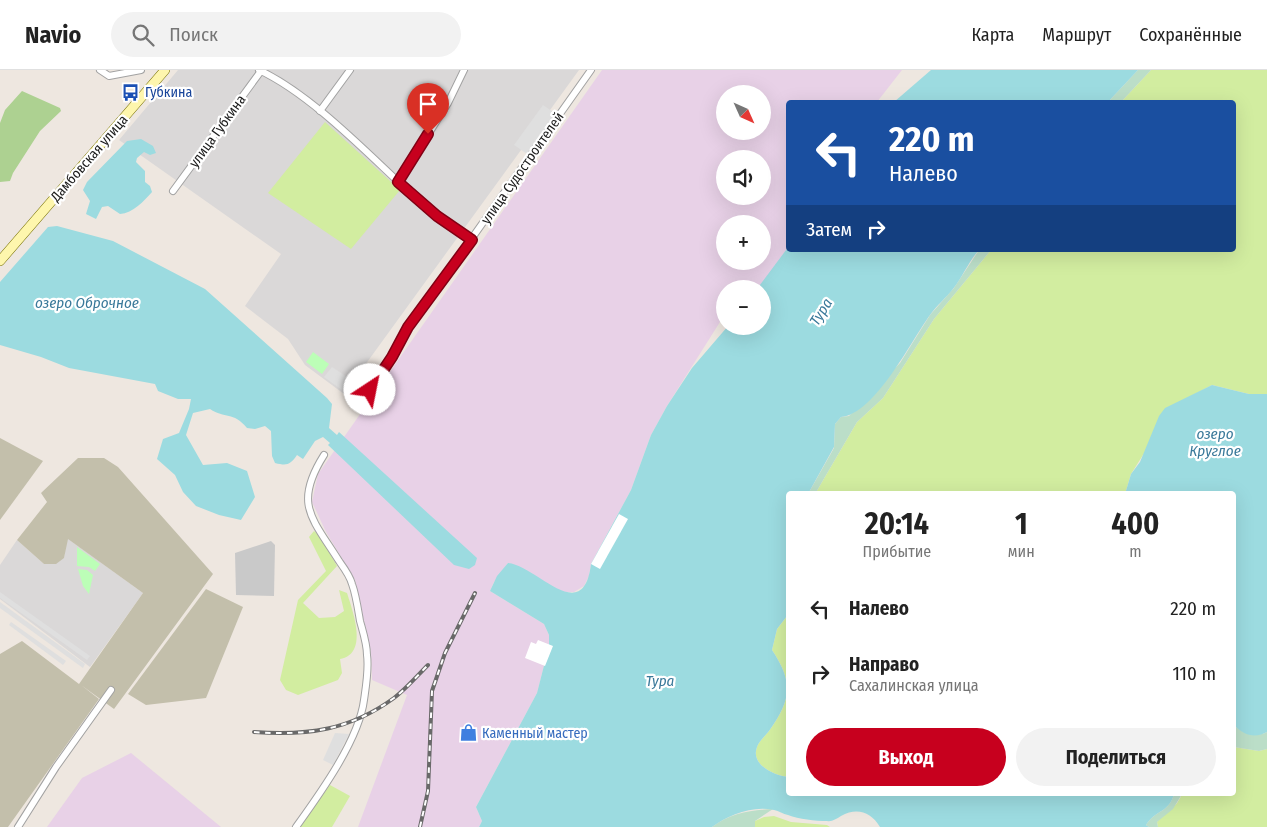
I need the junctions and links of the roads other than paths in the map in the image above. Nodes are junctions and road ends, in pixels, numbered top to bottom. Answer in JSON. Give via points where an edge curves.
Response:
{"nodes":[{"id":1,"x":100,"y":70,"type":"edge"},
{"id":2,"x":141,"y":70,"type":"edge"},
{"id":3,"x":165,"y":70,"type":"edge"},
{"id":4,"x":350,"y":70,"type":"edge"},
{"id":5,"x":464,"y":70,"type":"edge"},
{"id":6,"x":591,"y":70,"type":"edge"},
{"id":7,"x":260,"y":71,"type":"edge"},
{"id":8,"x":320,"y":112,"type":"junction"},
{"id":9,"x":398,"y":182,"type":"junction"},
{"id":10,"x":173,"y":191,"type":"dead end"},
{"id":11,"x":472,"y":240,"type":"junction"},
{"id":12,"x":0,"y":261,"type":"edge"},
{"id":13,"x":370,"y":390,"type":"dead end"},
{"id":14,"x":324,"y":455,"type":"dead end"},
{"id":15,"x":111,"y":690,"type":"dead end"},
{"id":16,"x":18,"y":827,"type":"edge"},
{"id":17,"x":296,"y":827,"type":"edge"}],
"edges":[{"from":1,"to":2,"type":"street","via":[[109,76]]},
{"from":3,"to":12,"type":"main road","name":"Дамбовская улица"},
{"from":4,"to":8,"type":"street"},
{"from":5,"to":9,"type":"street"},
{"from":6,"to":11,"type":"street","name":"улица Судостроителей"},
{"from":7,"to":8,"type":"street","name":"улица Губкина","via":[[292,88]]},
{"from":7,"to":10,"type":"street","name":"улица Губкина"},
{"from":8,"to":9,"type":"street","name":"улица Губкина"},
{"from":9,"to":11,"type":"street","name":"улица Губкина","via":[[437,216]]},
{"from":11,"to":13,"type":"street","name":"улица Судостроителей","via":[[408,327]]},
{"from":14,"to":17,"type":"street","via":[[308,487],[308,505],[315,526],[352,583],[368,655],[359,719],[329,780]]},
{"from":15,"to":16,"type":"street"}]}
